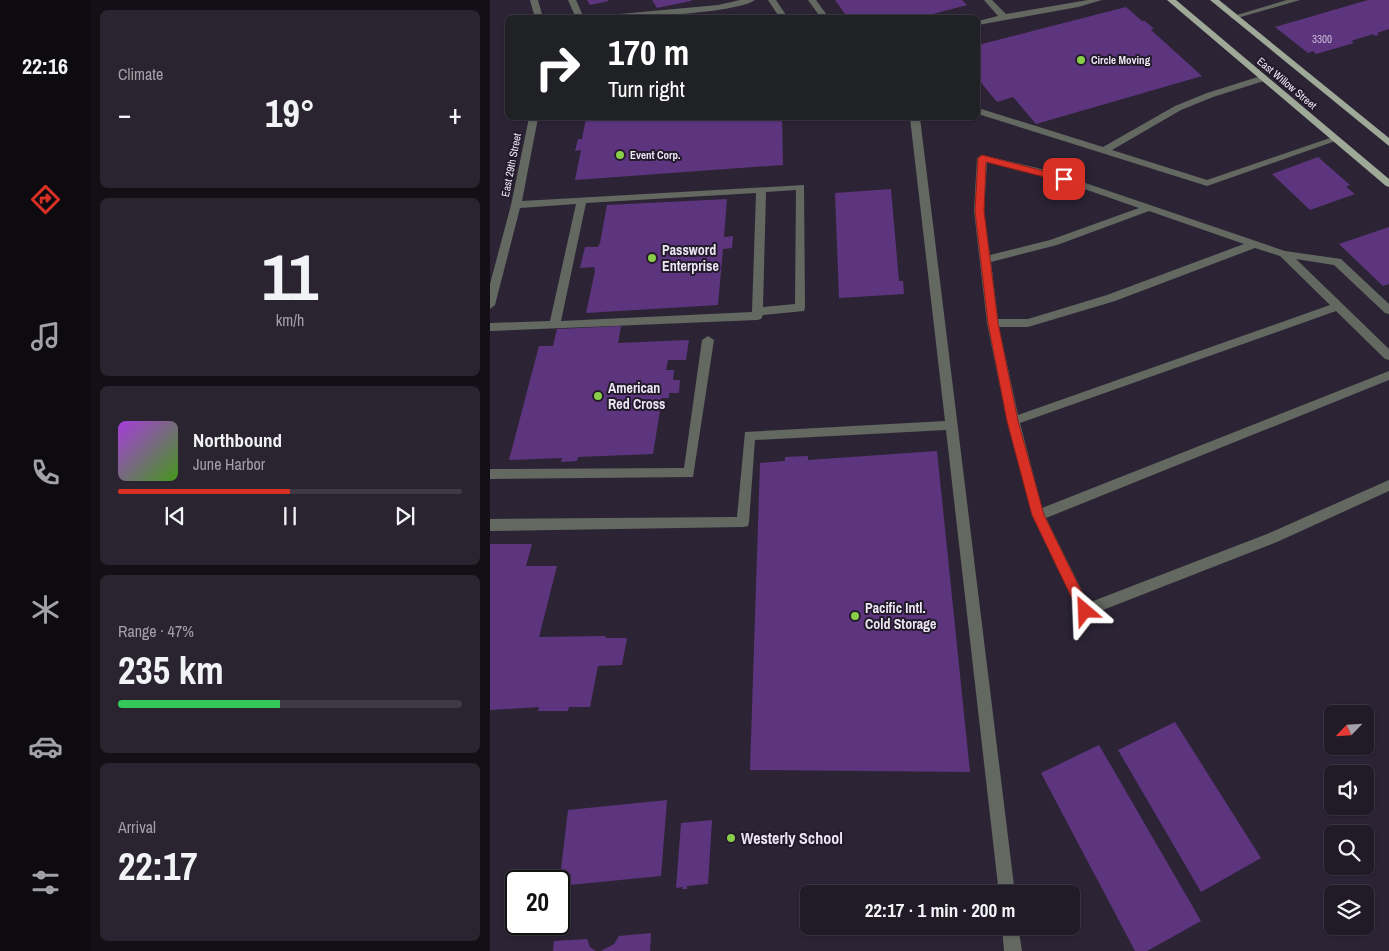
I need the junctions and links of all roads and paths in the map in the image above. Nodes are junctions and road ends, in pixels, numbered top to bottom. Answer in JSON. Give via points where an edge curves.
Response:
{"nodes":[{"id":1,"x":534,"y":0,"type":"edge"},
{"id":2,"x":572,"y":0,"type":"edge"},
{"id":3,"x":751,"y":0,"type":"edge"},
{"id":4,"x":772,"y":0,"type":"edge"},
{"id":5,"x":812,"y":0,"type":"edge"},
{"id":6,"x":988,"y":0,"type":"edge"},
{"id":7,"x":1098,"y":0,"type":"edge"},
{"id":8,"x":1171,"y":0,"type":"edge"},
{"id":9,"x":1214,"y":0,"type":"edge"},
{"id":10,"x":1296,"y":0,"type":"edge"},
{"id":11,"x":1075,"y":3,"type":"edge"},
{"id":12,"x":1274,"y":3,"type":"edge"},
{"id":13,"x":538,"y":15,"type":"edge"},
{"id":14,"x":579,"y":15,"type":"edge"},
{"id":15,"x":631,"y":15,"type":"edge"},
{"id":16,"x":782,"y":15,"type":"edge"},
{"id":17,"x":822,"y":15,"type":"edge"},
{"id":18,"x":1004,"y":17,"type":"junction"},
{"id":19,"x":1234,"y":17,"type":"junction"},
{"id":20,"x":980,"y":23,"type":"edge"},
{"id":21,"x":1264,"y":78,"type":"junction"},
{"id":22,"x":980,"y":112,"type":"edge"},
{"id":23,"x":533,"y":120,"type":"edge"},
{"id":24,"x":916,"y":120,"type":"edge"},
{"id":25,"x":1336,"y":139,"type":"junction"},
{"id":26,"x":1389,"y":143,"type":"edge"},
{"id":27,"x":1104,"y":151,"type":"junction"},
{"id":28,"x":1389,"y":184,"type":"edge"},
{"id":29,"x":761,"y":190,"type":"junction"},
{"id":30,"x":582,"y":200,"type":"junction"},
{"id":31,"x":516,"y":204,"type":"junction"},
{"id":32,"x":1149,"y":208,"type":"junction"},
{"id":33,"x":1254,"y":244,"type":"junction"},
{"id":34,"x":1284,"y":254,"type":"junction"},
{"id":35,"x":985,"y":260,"type":"junction"},
{"id":36,"x":490,"y":305,"type":"edge"},
{"id":37,"x":1338,"y":306,"type":"junction"},
{"id":38,"x":1389,"y":310,"type":"edge"},
{"id":39,"x":757,"y":313,"type":"junction"},
{"id":40,"x":993,"y":323,"type":"junction"},
{"id":41,"x":555,"y":325,"type":"junction"},
{"id":42,"x":490,"y":327,"type":"edge"},
{"id":43,"x":708,"y":340,"type":"dead end"},
{"id":44,"x":1389,"y":356,"type":"edge"},
{"id":45,"x":1389,"y":375,"type":"edge"},
{"id":46,"x":1013,"y":421,"type":"junction"},
{"id":47,"x":952,"y":425,"type":"junction"},
{"id":48,"x":490,"y":474,"type":"edge"},
{"id":49,"x":1389,"y":485,"type":"edge"},
{"id":50,"x":1038,"y":515,"type":"junction"},
{"id":51,"x":490,"y":525,"type":"edge"},
{"id":52,"x":1006,"y":885,"type":"edge"},
{"id":53,"x":1011,"y":935,"type":"edge"},
{"id":54,"x":1013,"y":951,"type":"edge"}],
"edges":[{"from":1,"to":13,"type":"street"},
{"from":2,"to":14,"type":"street"},
{"from":3,"to":15,"type":"street","via":[[718,7]]},
{"from":4,"to":16,"type":"street"},
{"from":5,"to":17,"type":"street"},
{"from":6,"to":18,"type":"street"},
{"from":7,"to":11,"type":"street"},
{"from":8,"to":21,"type":"main road","name":"East Willow Street"},
{"from":9,"to":19,"type":"main road","name":"East Willow Street"},
{"from":10,"to":12,"type":"street"},
{"from":11,"to":18,"type":"street"},
{"from":12,"to":19,"type":"street"},
{"from":18,"to":20,"type":"street"},
{"from":19,"to":26,"type":"main road","name":"East Willow Street"},
{"from":21,"to":25,"type":"main road","name":"East Willow Street"},
{"from":21,"to":27,"type":"street","via":[[1178,108]]},
{"from":22,"to":27,"type":"street"},
{"from":23,"to":31,"type":"street","name":"East 29th Street"},
{"from":24,"to":47,"type":"street"},
{"from":25,"to":27,"type":"street","via":[[1206,183]]},
{"from":25,"to":28,"type":"main road","name":"East Willow Street"},
{"from":29,"to":30,"type":"street"},
{"from":29,"to":39,"type":"street"},
{"from":29,"to":39,"type":"street","via":[[801,187],[800,308]]},
{"from":30,"to":31,"type":"street"},
{"from":30,"to":41,"type":"street"},
{"from":31,"to":36,"type":"street","name":"East 29th Street"},
{"from":32,"to":33,"type":"street"},
{"from":32,"to":35,"type":"street","via":[[1053,243]]},
{"from":32,"to":35,"type":"street","via":[[1047,173],[982,158],[979,211]]},
{"from":33,"to":34,"type":"street"},
{"from":33,"to":40,"type":"street","via":[[1111,298],[1028,323]]},
{"from":34,"to":37,"type":"street"},
{"from":34,"to":38,"type":"street","via":[[1337,262]]},
{"from":35,"to":40,"type":"street"},
{"from":37,"to":44,"type":"street"},
{"from":37,"to":46,"type":"street"},
{"from":39,"to":41,"type":"street"},
{"from":40,"to":46,"type":"street"},
{"from":41,"to":42,"type":"street"},
{"from":43,"to":48,"type":"street","via":[[689,473]]},
{"from":45,"to":50,"type":"street"},
{"from":46,"to":50,"type":"street"},
{"from":47,"to":51,"type":"street","via":[[749,436],[743,522]]},
{"from":47,"to":52,"type":"street"},
{"from":49,"to":50,"type":"street","via":[[1272,538],[1085,611]]},
{"from":53,"to":54,"type":"street"}]}
